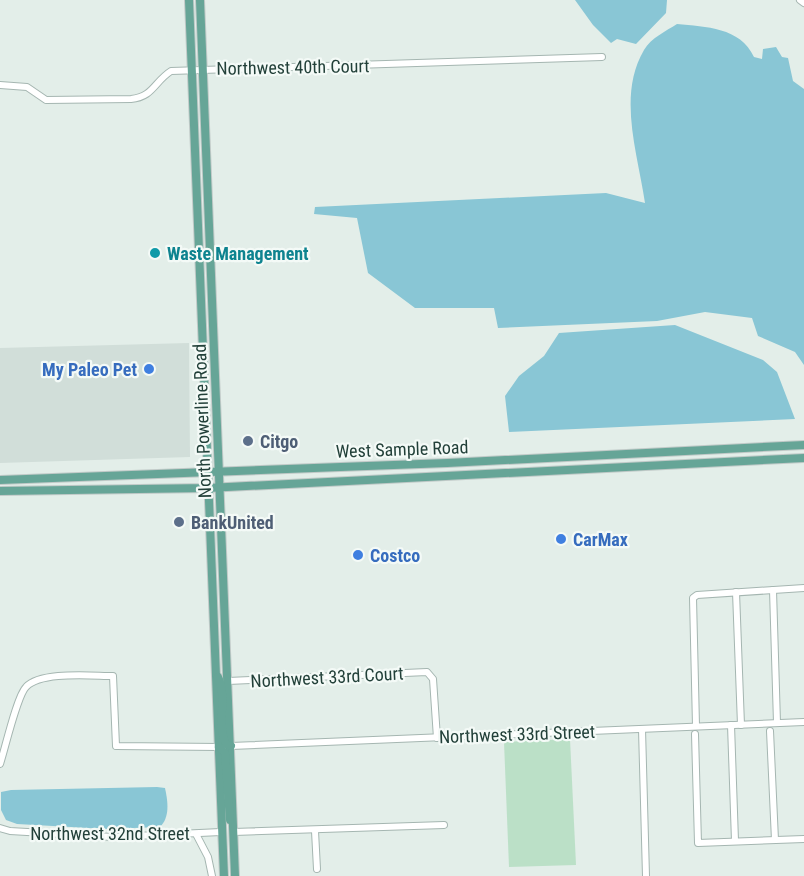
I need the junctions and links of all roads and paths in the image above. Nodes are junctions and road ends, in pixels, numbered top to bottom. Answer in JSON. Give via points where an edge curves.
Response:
{"nodes":[{"id":1,"x":189,"y":0,"type":"edge"},
{"id":2,"x":200,"y":0,"type":"edge"},
{"id":3,"x":800,"y":0,"type":"edge"},
{"id":4,"x":804,"y":3,"type":"edge"},
{"id":5,"x":602,"y":57,"type":"dead end"},
{"id":6,"x":192,"y":69,"type":"junction"},
{"id":7,"x":203,"y":69,"type":"junction"},
{"id":8,"x":0,"y":85,"type":"edge"},
{"id":9,"x":208,"y":200,"type":"junction"},
{"id":10,"x":197,"y":215,"type":"junction"},
{"id":11,"x":209,"y":229,"type":"junction"},
{"id":12,"x":202,"y":335,"type":"junction"},
{"id":13,"x":214,"y":349,"type":"junction"},
{"id":14,"x":804,"y":445,"type":"edge"},
{"id":15,"x":804,"y":458,"type":"edge"},
{"id":16,"x":219,"y":470,"type":"junction"},
{"id":17,"x":208,"y":471,"type":"junction"},
{"id":18,"x":79,"y":476,"type":"junction"},
{"id":19,"x":96,"y":476,"type":"junction"},
{"id":20,"x":0,"y":480,"type":"edge"},
{"id":21,"x":220,"y":487,"type":"junction"},
{"id":22,"x":208,"y":488,"type":"junction"},
{"id":23,"x":63,"y":490,"type":"junction"},
{"id":24,"x":78,"y":490,"type":"junction"},
{"id":25,"x":0,"y":491,"type":"edge"},
{"id":26,"x":804,"y":588,"type":"edge"},
{"id":27,"x":773,"y":590,"type":"junction"},
{"id":28,"x":736,"y":592,"type":"junction"},
{"id":29,"x":213,"y":605,"type":"junction"},
{"id":30,"x":225,"y":620,"type":"junction"},
{"id":31,"x":215,"y":675,"type":"junction"},
{"id":32,"x":228,"y":681,"type":"junction"},
{"id":33,"x":804,"y":722,"type":"edge"},
{"id":34,"x":777,"y":723,"type":"junction"},
{"id":35,"x":731,"y":725,"type":"junction"},
{"id":36,"x":741,"y":725,"type":"junction"},
{"id":37,"x":696,"y":726,"type":"junction"},
{"id":38,"x":642,"y":729,"type":"junction"},
{"id":39,"x":770,"y":731,"type":"dead end"},
{"id":40,"x":695,"y":734,"type":"dead end"},
{"id":41,"x":437,"y":738,"type":"junction"},
{"id":42,"x":231,"y":746,"type":"junction"},
{"id":43,"x":219,"y":747,"type":"junction"},
{"id":44,"x":0,"y":764,"type":"edge"},
{"id":45,"x":444,"y":825,"type":"dead end"},
{"id":46,"x":0,"y":828,"type":"edge"},
{"id":47,"x":234,"y":828,"type":"junction"},
{"id":48,"x":315,"y":831,"type":"junction"},
{"id":49,"x":222,"y":832,"type":"junction"},
{"id":50,"x":196,"y":834,"type":"junction"},
{"id":51,"x":804,"y":839,"type":"edge"},
{"id":52,"x":775,"y":840,"type":"junction"},
{"id":53,"x":735,"y":841,"type":"junction"},
{"id":54,"x":317,"y":869,"type":"dead end"},
{"id":55,"x":212,"y":876,"type":"edge"},
{"id":56,"x":224,"y":876,"type":"edge"},
{"id":57,"x":235,"y":876,"type":"edge"},
{"id":58,"x":646,"y":876,"type":"edge"}],
"edges":[{"from":1,"to":6,"type":"main road","name":"North Powerline Road"},
{"from":2,"to":7,"type":"main road","name":"North Powerline Road"},
{"from":3,"to":4,"type":"street"},
{"from":5,"to":7,"type":"street","name":"Northwest 40th Court"},
{"from":6,"to":7,"type":"street","name":"Northwest 40th Court"},
{"from":6,"to":8,"type":"street","name":"Northwest 40th Court","via":[[171,70],[143,98],[46,100],[27,87]]},
{"from":6,"to":10,"type":"main road","name":"North Powerline Road"},
{"from":7,"to":9,"type":"main road","name":"North Powerline Road"},
{"from":9,"to":10,"type":"main road"},
{"from":9,"to":11,"type":"main road","name":"North Powerline Road"},
{"from":10,"to":11,"type":"main road"},
{"from":10,"to":12,"type":"main road","name":"North Powerline Road"},
{"from":11,"to":13,"type":"main road","name":"North Powerline Road"},
{"from":12,"to":13,"type":"main road"},
{"from":12,"to":17,"type":"main road","name":"North Powerline Road"},
{"from":13,"to":16,"type":"main road","name":"North Powerline Road"},
{"from":14,"to":16,"type":"main road","name":"West Sample Road","via":[[503,461]]},
{"from":15,"to":21,"type":"main road","name":"West Sample Road"},
{"from":16,"to":17,"type":"main road","name":"West Sample Road"},
{"from":16,"to":21,"type":"main road","name":"North Powerline Road"},
{"from":17,"to":19,"type":"main road","name":"West Sample Road"},
{"from":17,"to":22,"type":"main road","name":"North Powerline Road"},
{"from":18,"to":19,"type":"main road","name":"West Sample Road"},
{"from":18,"to":20,"type":"main road","name":"West Sample Road"},
{"from":18,"to":23,"type":"main road"},
{"from":19,"to":24,"type":"main road"},
{"from":21,"to":22,"type":"main road","name":"West Sample Road"},
{"from":21,"to":30,"type":"main road","name":"North Powerline Road"},
{"from":22,"to":24,"type":"main road","name":"West Sample Road"},
{"from":22,"to":29,"type":"main road","name":"North Powerline Road"},
{"from":23,"to":24,"type":"main road","name":"West Sample Road"},
{"from":23,"to":25,"type":"main road","name":"West Sample Road"},
{"from":26,"to":27,"type":"street"},
{"from":27,"to":28,"type":"street"},
{"from":27,"to":34,"type":"street"},
{"from":28,"to":36,"type":"street"},
{"from":28,"to":37,"type":"street","via":[[693,598]]},
{"from":29,"to":30,"type":"main road"},
{"from":29,"to":31,"type":"main road","name":"North Powerline Road"},
{"from":30,"to":32,"type":"main road","name":"North Powerline Road"},
{"from":31,"to":42,"type":"main road","via":[[222,688],[223,735]]},
{"from":31,"to":43,"type":"main road","name":"North Powerline Road"},
{"from":32,"to":41,"type":"street","name":"Northwest 33rd Court","via":[[427,672],[433,679]]},
{"from":32,"to":42,"type":"main road","name":"North Powerline Road"},
{"from":33,"to":34,"type":"street","name":"Northwest 33rd Street"},
{"from":34,"to":36,"type":"street","name":"Northwest 33rd Street"},
{"from":35,"to":36,"type":"street","name":"Northwest 33rd Street"},
{"from":35,"to":37,"type":"street","name":"Northwest 33rd Street"},
{"from":35,"to":53,"type":"street"},
{"from":37,"to":38,"type":"street","name":"Northwest 33rd Street"},
{"from":38,"to":41,"type":"street","name":"Northwest 33rd Street"},
{"from":38,"to":58,"type":"street"},
{"from":39,"to":52,"type":"street"},
{"from":40,"to":53,"type":"street","via":[[698,843]]},
{"from":41,"to":42,"type":"street","name":"Northwest 33rd Street"},
{"from":42,"to":47,"type":"main road","name":"North Powerline Road"},
{"from":43,"to":44,"type":"street","via":[[116,746],[113,676],[36,680],[24,688]]},
{"from":43,"to":47,"type":"main road","via":[[225,753],[228,810]]},
{"from":43,"to":49,"type":"main road","name":"North Powerline Road"},
{"from":45,"to":48,"type":"street"},
{"from":46,"to":50,"type":"street","name":"Northwest 32nd Street","via":[[113,837]]},
{"from":47,"to":48,"type":"street"},
{"from":47,"to":57,"type":"main road","name":"North Powerline Road"},
{"from":48,"to":54,"type":"street"},
{"from":49,"to":50,"type":"street","name":"Northwest 32nd Street"},
{"from":49,"to":56,"type":"main road","name":"North Powerline Road"},
{"from":50,"to":55,"type":"street","via":[[208,856]]},
{"from":51,"to":52,"type":"street"},
{"from":52,"to":53,"type":"street"}]}
